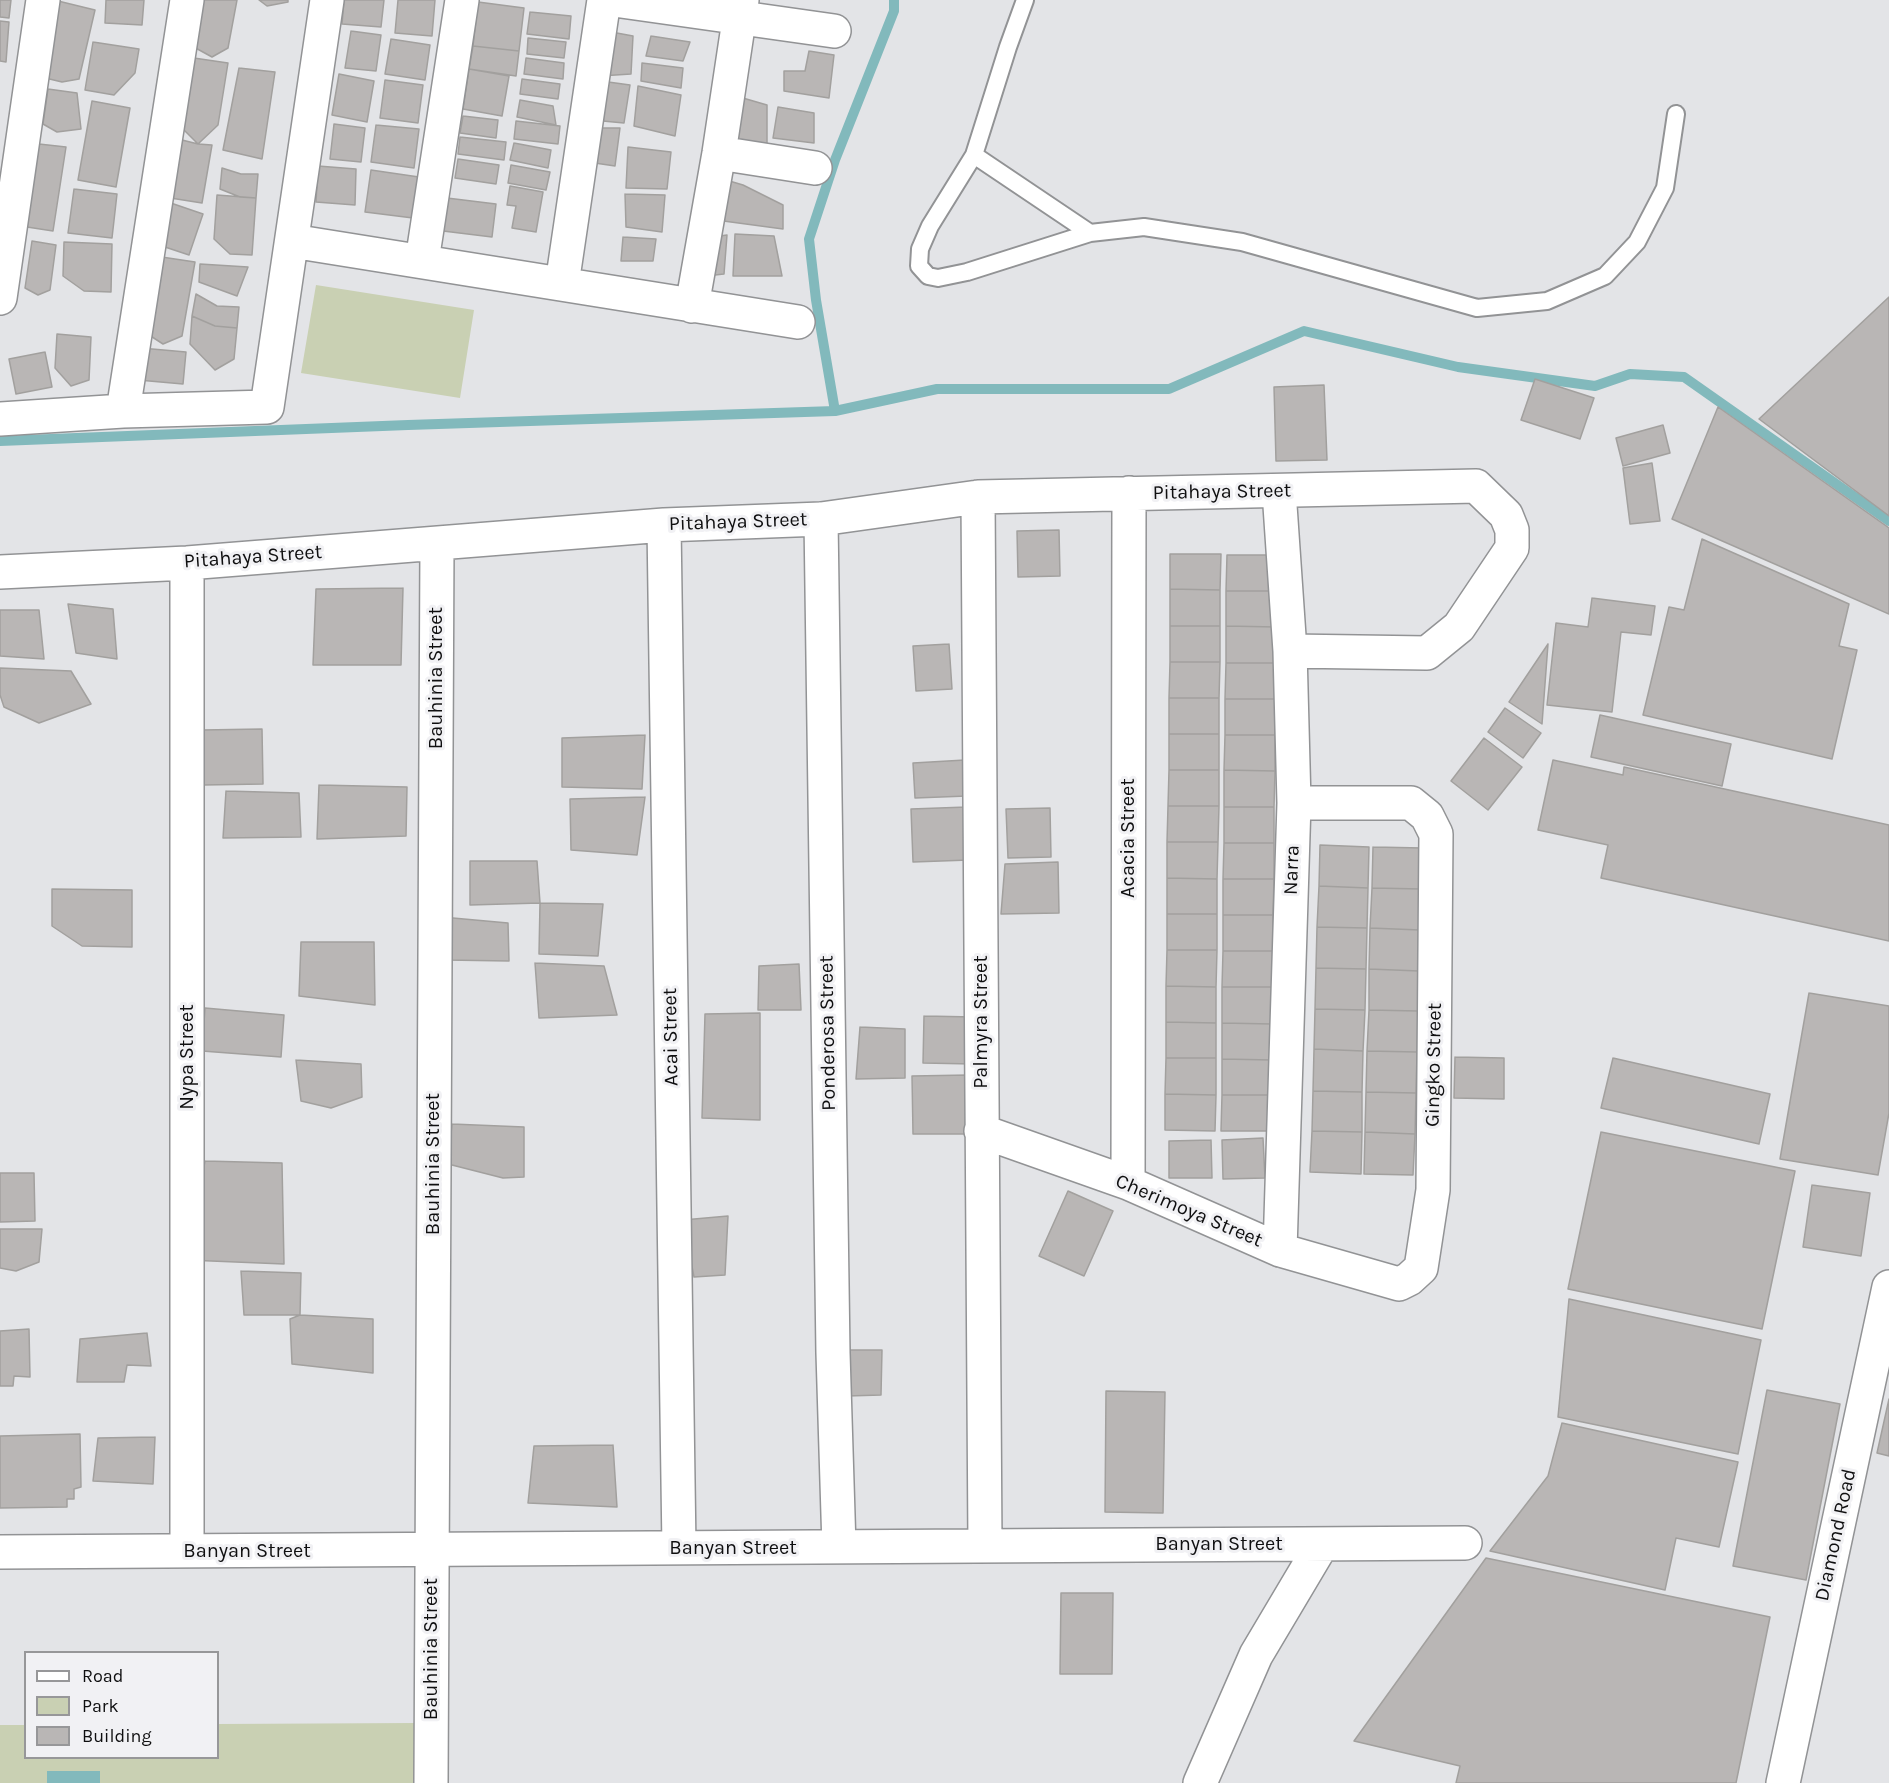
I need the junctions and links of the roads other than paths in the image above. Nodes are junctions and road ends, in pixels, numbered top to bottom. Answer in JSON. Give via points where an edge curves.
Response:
{"nodes":[{"id":1,"x":43,"y":0,"type":"edge"},
{"id":2,"x":187,"y":0,"type":"edge"},
{"id":3,"x":327,"y":0,"type":"edge"},
{"id":4,"x":462,"y":0,"type":"edge"},
{"id":5,"x":604,"y":0,"type":"edge"},
{"id":6,"x":614,"y":0,"type":"edge"},
{"id":7,"x":1025,"y":0,"type":"edge"},
{"id":8,"x":741,"y":9,"type":"edge"},
{"id":9,"x":834,"y":31,"type":"dead end"},
{"id":10,"x":1676,"y":114,"type":"dead end"},
{"id":11,"x":719,"y":153,"type":"junction"},
{"id":12,"x":974,"y":155,"type":"junction"},
{"id":13,"x":814,"y":168,"type":"dead end"},
{"id":14,"x":1090,"y":233,"type":"junction"},
{"id":15,"x":292,"y":240,"type":"junction"},
{"id":16,"x":422,"y":261,"type":"junction"},
{"id":17,"x":562,"y":284,"type":"junction"},
{"id":18,"x":0,"y":298,"type":"edge"},
{"id":19,"x":692,"y":306,"type":"junction"},
{"id":20,"x":798,"y":322,"type":"dead end"},
{"id":21,"x":123,"y":411,"type":"junction"},
{"id":22,"x":0,"y":419,"type":"edge"},
{"id":23,"x":1278,"y":491,"type":"junction"},
{"id":24,"x":1128,"y":493,"type":"junction"},
{"id":25,"x":978,"y":497,"type":"junction"},
{"id":26,"x":822,"y":519,"type":"junction"},
{"id":27,"x":664,"y":525,"type":"junction"},
{"id":28,"x":437,"y":544,"type":"junction"},
{"id":29,"x":187,"y":562,"type":"junction"},
{"id":30,"x":0,"y":572,"type":"edge"},
{"id":31,"x":1290,"y":651,"type":"junction"},
{"id":32,"x":1294,"y":803,"type":"junction"},
{"id":33,"x":981,"y":1131,"type":"junction"},
{"id":34,"x":1128,"y":1183,"type":"junction"},
{"id":35,"x":1280,"y":1250,"type":"junction"},
{"id":36,"x":1399,"y":1284,"type":"joint"},
{"id":37,"x":1889,"y":1287,"type":"edge"},
{"id":38,"x":1465,"y":1543,"type":"dead end"},
{"id":39,"x":1322,"y":1544,"type":"junction"},
{"id":40,"x":985,"y":1546,"type":"junction"},
{"id":41,"x":839,"y":1547,"type":"junction"},
{"id":42,"x":679,"y":1548,"type":"junction"},
{"id":43,"x":431,"y":1550,"type":"junction"},
{"id":44,"x":187,"y":1551,"type":"junction"},
{"id":45,"x":0,"y":1552,"type":"edge"},
{"id":46,"x":431,"y":1783,"type":"edge"},
{"id":47,"x":1200,"y":1783,"type":"edge"},
{"id":48,"x":1783,"y":1783,"type":"edge"}],
"edges":[{"from":1,"to":18,"type":"street"},
{"from":2,"to":21,"type":"street"},
{"from":3,"to":15,"type":"street"},
{"from":4,"to":16,"type":"street"},
{"from":5,"to":17,"type":"street"},
{"from":6,"to":8,"type":"street"},
{"from":7,"to":12,"type":"lane"},
{"from":8,"to":9,"type":"street"},
{"from":8,"to":11,"type":"street"},
{"from":10,"to":14,"type":"lane","via":[[1665,188],[1637,242],[1605,276],[1546,302],[1477,308],[1242,242],[1144,227]]},
{"from":11,"to":13,"type":"street"},
{"from":11,"to":19,"type":"street"},
{"from":12,"to":14,"type":"lane"},
{"from":12,"to":14,"type":"lane","via":[[920,249],[919,266],[928,276],[968,272]]},
{"from":15,"to":16,"type":"street"},
{"from":15,"to":21,"type":"street","via":[[267,407]]},
{"from":16,"to":17,"type":"street"},
{"from":17,"to":19,"type":"street"},
{"from":19,"to":20,"type":"street"},
{"from":21,"to":22,"type":"street"},
{"from":23,"to":24,"type":"street","name":"Pitahaya Street"},
{"from":23,"to":31,"type":"street","name":"Narra"},
{"from":23,"to":31,"type":"street","name":"Pitahaya Street","via":[[1476,486],[1506,515],[1512,530],[1512,548],[1459,627],[1427,653]]},
{"from":24,"to":25,"type":"street","name":"Pitahaya Street"},
{"from":24,"to":34,"type":"street","name":"Acacia Street"},
{"from":25,"to":26,"type":"street","name":"Pitahaya Street"},
{"from":25,"to":33,"type":"street","name":"Palmyra Street"},
{"from":26,"to":27,"type":"street","name":"Pitahaya Street"},
{"from":26,"to":41,"type":"street","name":"Ponderosa Street","via":[[832,1353]]},
{"from":27,"to":28,"type":"street","name":"Pitahaya Street"},
{"from":27,"to":42,"type":"street","name":"Acai Street"},
{"from":28,"to":29,"type":"street","name":"Pitahaya Street"},
{"from":28,"to":43,"type":"street","name":"Bauhinia Street"},
{"from":29,"to":30,"type":"street","name":"Pitahaya Street"},
{"from":29,"to":44,"type":"street","name":"Nypa Street"},
{"from":31,"to":32,"type":"street","name":"Narra"},
{"from":32,"to":35,"type":"street","name":"Narra"},
{"from":32,"to":36,"type":"street","name":"Gingko Street","via":[[1411,803],[1427,816],[1436,834],[1433,1190],[1421,1268]]},
{"from":33,"to":34,"type":"street","name":"Cherimoya Street"},
{"from":33,"to":40,"type":"street","name":"Palmyra Street"},
{"from":34,"to":35,"type":"street","name":"Cherimoya Street"},
{"from":35,"to":36,"type":"street","name":"Cherimoya Street"},
{"from":37,"to":48,"type":"street","name":"Diamond Road"},
{"from":38,"to":39,"type":"street","name":"Banyan Street"},
{"from":39,"to":40,"type":"street","name":"Banyan Street"},
{"from":39,"to":47,"type":"street","via":[[1256,1655]]},
{"from":40,"to":41,"type":"street","name":"Banyan Street"},
{"from":41,"to":42,"type":"street","name":"Banyan Street"},
{"from":42,"to":43,"type":"street","name":"Banyan Street"},
{"from":43,"to":44,"type":"street","name":"Banyan Street"},
{"from":43,"to":46,"type":"street","name":"Bauhinia Street"},
{"from":44,"to":45,"type":"street","name":"Banyan Street"}]}
